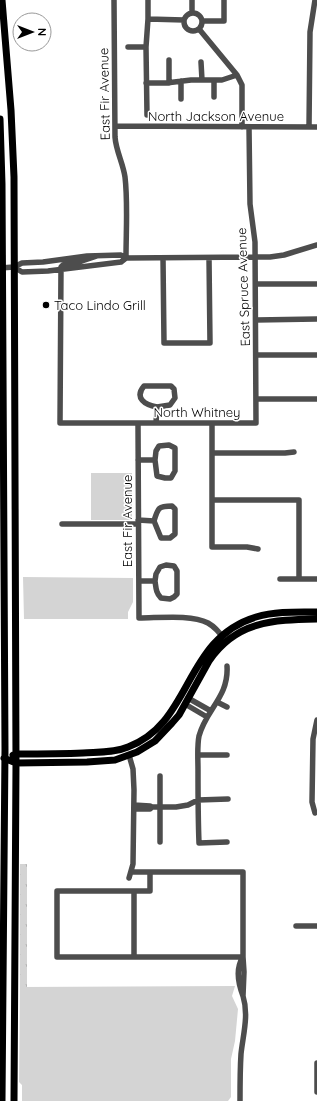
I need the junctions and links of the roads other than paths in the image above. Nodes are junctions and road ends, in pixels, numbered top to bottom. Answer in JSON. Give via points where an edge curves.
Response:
{"nodes":[{"id":1,"x":2,"y":0,"type":"edge"},
{"id":2,"x":114,"y":0,"type":"edge"},
{"id":3,"x":148,"y":0,"type":"edge"},
{"id":4,"x":192,"y":0,"type":"edge"},
{"id":5,"x":224,"y":0,"type":"edge"},
{"id":6,"x":315,"y":0,"type":"edge"},
{"id":7,"x":192,"y":12,"type":"junction"},
{"id":8,"x":148,"y":19,"type":"junction"},
{"id":9,"x":184,"y":20,"type":"junction"},
{"id":10,"x":202,"y":21,"type":"junction"},
{"id":11,"x":199,"y":29,"type":"junction"},
{"id":12,"x":128,"y":47,"type":"dead end"},
{"id":13,"x":146,"y":47,"type":"junction"},
{"id":14,"x":169,"y":60,"type":"dead end"},
{"id":15,"x":201,"y":62,"type":"dead end"},
{"id":16,"x":237,"y":75,"type":"junction"},
{"id":17,"x":202,"y":80,"type":"junction"},
{"id":18,"x":214,"y":80,"type":"junction"},
{"id":19,"x":180,"y":81,"type":"junction"},
{"id":20,"x":146,"y":82,"type":"junction"},
{"id":21,"x":169,"y":83,"type":"junction"},
{"id":22,"x":214,"y":97,"type":"dead end"},
{"id":23,"x":180,"y":99,"type":"dead end"},
{"id":24,"x":147,"y":115,"type":"dead end"},
{"id":25,"x":0,"y":119,"type":"edge"},
{"id":26,"x":115,"y":126,"type":"junction"},
{"id":27,"x":242,"y":127,"type":"junction"},
{"id":28,"x":249,"y":127,"type":"junction"},
{"id":29,"x":309,"y":127,"type":"junction"},
{"id":30,"x":317,"y":127,"type":"edge"},
{"id":31,"x":317,"y":245,"type":"edge"},
{"id":32,"x":97,"y":256,"type":"junction"},
{"id":33,"x":256,"y":257,"type":"junction"},
{"id":34,"x":126,"y":258,"type":"junction"},
{"id":35,"x":164,"y":258,"type":"junction"},
{"id":36,"x":209,"y":258,"type":"junction"},
{"id":37,"x":1,"y":267,"type":"edge"},
{"id":38,"x":14,"y":267,"type":"junction"},
{"id":39,"x":60,"y":270,"type":"junction"},
{"id":40,"x":256,"y":284,"type":"junction"},
{"id":41,"x":317,"y":284,"type":"edge"},
{"id":42,"x":317,"y":319,"type":"edge"},
{"id":43,"x":256,"y":320,"type":"junction"},
{"id":44,"x":256,"y":355,"type":"junction"},
{"id":45,"x":317,"y":355,"type":"edge"},
{"id":46,"x":256,"y":399,"type":"junction"},
{"id":47,"x":317,"y":399,"type":"edge"},
{"id":48,"x":157,"y":407,"type":"junction"},
{"id":49,"x":138,"y":423,"type":"junction"},
{"id":50,"x":156,"y":423,"type":"junction"},
{"id":51,"x":212,"y":423,"type":"junction"},
{"id":52,"x":256,"y":423,"type":"joint"},
{"id":53,"x":294,"y":452,"type":"dead end"},
{"id":54,"x":212,"y":453,"type":"junction"},
{"id":55,"x":138,"y":460,"type":"junction"},
{"id":56,"x":155,"y":460,"type":"junction"},
{"id":57,"x":212,"y":500,"type":"junction"},
{"id":58,"x":154,"y":521,"type":"junction"},
{"id":59,"x":138,"y":522,"type":"junction"},
{"id":60,"x":62,"y":524,"type":"dead end"},
{"id":61,"x":258,"y":549,"type":"dead end"},
{"id":62,"x":280,"y":579,"type":"dead end"},
{"id":63,"x":299,"y":579,"type":"junction"},
{"id":64,"x":317,"y":579,"type":"edge"},
{"id":65,"x":139,"y":580,"type":"junction"},
{"id":66,"x":156,"y":581,"type":"junction"},
{"id":67,"x":317,"y":612,"type":"edge"},
{"id":68,"x":317,"y":619,"type":"edge"},
{"id":69,"x":224,"y":638,"type":"junction"},
{"id":70,"x":226,"y":666,"type":"dead end"},
{"id":71,"x":186,"y":701,"type":"junction"},
{"id":72,"x":217,"y":702,"type":"junction"},
{"id":73,"x":174,"y":707,"type":"junction"},
{"id":74,"x":227,"y":707,"type":"dead end"},
{"id":75,"x":209,"y":714,"type":"junction"},
{"id":76,"x":317,"y":720,"type":"edge"},
{"id":77,"x":129,"y":747,"type":"junction"},
{"id":78,"x":16,"y":754,"type":"junction"},
{"id":79,"x":129,"y":755,"type":"junction"},
{"id":80,"x":198,"y":755,"type":"junction"},
{"id":81,"x":226,"y":755,"type":"dead end"},
{"id":82,"x":2,"y":758,"type":"edge"},
{"id":83,"x":100,"y":761,"type":"junction"},
{"id":84,"x":16,"y":763,"type":"junction"},
{"id":85,"x":160,"y":776,"type":"dead end"},
{"id":86,"x":228,"y":798,"type":"dead end"},
{"id":87,"x":198,"y":800,"type":"junction"},
{"id":88,"x":134,"y":807,"type":"junction"},
{"id":89,"x":160,"y":808,"type":"junction"},
{"id":90,"x":315,"y":812,"type":"dead end"},
{"id":91,"x":160,"y":842,"type":"dead end"},
{"id":92,"x":228,"y":842,"type":"dead end"},
{"id":93,"x":150,"y":872,"type":"junction"},
{"id":94,"x":134,"y":891,"type":"junction"},
{"id":95,"x":296,"y":926,"type":"dead end"},
{"id":96,"x":317,"y":926,"type":"edge"},
{"id":97,"x":134,"y":957,"type":"junction"},
{"id":98,"x":242,"y":957,"type":"junction"},
{"id":99,"x":317,"y":1063,"type":"edge"},
{"id":100,"x":317,"y":1092,"type":"edge"},
{"id":101,"x":2,"y":1101,"type":"edge"},
{"id":102,"x":14,"y":1101,"type":"edge"},
{"id":103,"x":240,"y":1101,"type":"edge"}],
"edges":[{"from":1,"to":38,"type":"main road","via":[[13,148]]},
{"from":2,"to":26,"type":"street","name":"East Fir Avenue"},
{"from":3,"to":8,"type":"street"},
{"from":4,"to":7,"type":"street"},
{"from":5,"to":10,"type":"street","via":[[224,21]]},
{"from":6,"to":29,"type":"street","via":[[310,32]]},
{"from":7,"to":9,"type":"street"},
{"from":7,"to":10,"type":"street","via":[[198,14]]},
{"from":8,"to":9,"type":"street"},
{"from":8,"to":13,"type":"street"},
{"from":9,"to":11,"type":"street","via":[[188,30]]},
{"from":10,"to":11,"type":"street"},
{"from":11,"to":16,"type":"street"},
{"from":12,"to":13,"type":"street"},
{"from":13,"to":20,"type":"street"},
{"from":14,"to":21,"type":"street"},
{"from":15,"to":17,"type":"street"},
{"from":16,"to":18,"type":"street"},
{"from":16,"to":27,"type":"street","via":[[242,85]]},
{"from":17,"to":18,"type":"street"},
{"from":17,"to":19,"type":"street"},
{"from":18,"to":22,"type":"street"},
{"from":19,"to":21,"type":"street"},
{"from":19,"to":23,"type":"street"},
{"from":20,"to":21,"type":"street"},
{"from":20,"to":24,"type":"street"},
{"from":25,"to":37,"type":"main road"},
{"from":26,"to":27,"type":"street","name":"North Jackson Avenue"},
{"from":26,"to":34,"type":"street","name":"East Fir Avenue","via":[[116,147],[125,183]]},
{"from":27,"to":28,"type":"street","name":"North Jackson Avenue"},
{"from":28,"to":29,"type":"street","name":"North Jackson Avenue"},
{"from":28,"to":33,"type":"street","name":"East Spruce Avenue","via":[[250,204]]},
{"from":29,"to":30,"type":"street","name":"North Jackson Avenue"},
{"from":31,"to":33,"type":"street","via":[[284,255]]},
{"from":32,"to":34,"type":"street","via":[[121,255]]},
{"from":32,"to":38,"type":"street","via":[[22,263]]},
{"from":32,"to":39,"type":"street","via":[[63,265]]},
{"from":33,"to":36,"type":"street"},
{"from":33,"to":40,"type":"street","name":"East Spruce Avenue"},
{"from":34,"to":35,"type":"street"},
{"from":34,"to":39,"type":"street","via":[[122,262]]},
{"from":35,"to":36,"type":"street"},
{"from":35,"to":36,"type":"street","via":[[164,343],[210,343]]},
{"from":37,"to":38,"type":"street"},
{"from":37,"to":82,"type":"main road"},
{"from":38,"to":39,"type":"street","via":[[22,272]]},
{"from":38,"to":78,"type":"main road"},
{"from":39,"to":49,"type":"street","name":"North Whitney","via":[[60,423]]},
{"from":40,"to":41,"type":"street"},
{"from":40,"to":43,"type":"street","name":"East Spruce Avenue"},
{"from":42,"to":43,"type":"street"},
{"from":43,"to":44,"type":"street","name":"East Spruce Avenue"},
{"from":44,"to":45,"type":"street"},
{"from":44,"to":46,"type":"street","name":"East Spruce Avenue"},
{"from":46,"to":47,"type":"street"},
{"from":46,"to":52,"type":"street","name":"East Spruce Avenue"},
{"from":48,"to":48,"type":"street","via":[[170,405],[175,398],[171,386],[144,386],[141,390],[143,402]]},
{"from":48,"to":50,"type":"street"},
{"from":49,"to":50,"type":"street","name":"North Whitney"},
{"from":49,"to":55,"type":"street","name":"East Fir Avenue"},
{"from":50,"to":51,"type":"street","name":"North Whitney"},
{"from":51,"to":52,"type":"street","name":"North Whitney"},
{"from":51,"to":54,"type":"street"},
{"from":53,"to":54,"type":"street"},
{"from":54,"to":57,"type":"street"},
{"from":55,"to":56,"type":"street"},
{"from":55,"to":59,"type":"street","name":"East Fir Avenue"},
{"from":56,"to":56,"type":"street","via":[[159,446],[168,445],[175,448],[176,471],[171,478],[157,476]]},
{"from":57,"to":61,"type":"street","via":[[212,547]]},
{"from":57,"to":63,"type":"street","via":[[299,500]]},
{"from":58,"to":58,"type":"street","via":[[157,510],[162,506],[172,506],[175,509],[176,534],[170,538],[161,538]]},
{"from":58,"to":59,"type":"street"},
{"from":59,"to":60,"type":"street"},
{"from":59,"to":65,"type":"street","name":"East Fir Avenue"},
{"from":62,"to":63,"type":"street"},
{"from":63,"to":64,"type":"street"},
{"from":65,"to":66,"type":"street"},
{"from":65,"to":69,"type":"street","name":"East Fir Avenue","via":[[139,618],[196,619],[210,624]]},
{"from":66,"to":66,"type":"street","via":[[160,567],[174,566],[177,571],[174,597],[161,598],[156,590]]},
{"from":67,"to":69,"type":"main road","via":[[257,616],[238,624]]},
{"from":68,"to":69,"type":"main road","via":[[264,623]]},
{"from":69,"to":71,"type":"main road"},
{"from":69,"to":73,"type":"main road","via":[[201,659]]},
{"from":70,"to":72,"type":"street","via":[[224,690]]},
{"from":71,"to":75,"type":"street"},
{"from":71,"to":79,"type":"main road","via":[[172,723],[156,740]]},
{"from":72,"to":74,"type":"street"},
{"from":72,"to":75,"type":"street"},
{"from":73,"to":77,"type":"main road","via":[[166,720],[152,734]]},
{"from":73,"to":79,"type":"main road","via":[[162,730],[132,750]]},
{"from":75,"to":80,"type":"street","via":[[199,736]]},
{"from":76,"to":90,"type":"street","via":[[313,739],[312,802]]},
{"from":77,"to":78,"type":"main road","via":[[105,752]]},
{"from":77,"to":83,"type":"main road","via":[[125,753],[103,757]]},
{"from":78,"to":82,"type":"main road"},
{"from":78,"to":84,"type":"main road"},
{"from":79,"to":83,"type":"main road","via":[[115,760]]},
{"from":79,"to":88,"type":"street","via":[[134,776]]},
{"from":80,"to":81,"type":"street"},
{"from":80,"to":87,"type":"street"},
{"from":82,"to":84,"type":"main road"},
{"from":82,"to":101,"type":"main road"},
{"from":83,"to":84,"type":"main road"},
{"from":84,"to":102,"type":"main road"},
{"from":85,"to":89,"type":"street"},
{"from":86,"to":87,"type":"street"},
{"from":87,"to":89,"type":"street","via":[[188,805]]},
{"from":87,"to":92,"type":"street","via":[[199,843]]},
{"from":88,"to":89,"type":"street"},
{"from":88,"to":93,"type":"street","via":[[131,875]]},
{"from":89,"to":91,"type":"street"},
{"from":93,"to":94,"type":"street","via":[[150,891]]},
{"from":93,"to":98,"type":"street","via":[[243,872]]},
{"from":94,"to":97,"type":"street"},
{"from":94,"to":97,"type":"street","via":[[56,891],[57,958]]},
{"from":95,"to":96,"type":"street"},
{"from":97,"to":98,"type":"street"},
{"from":98,"to":103,"type":"street","via":[[238,964],[238,984],[245,1005]]},
{"from":99,"to":100,"type":"street"}]}
